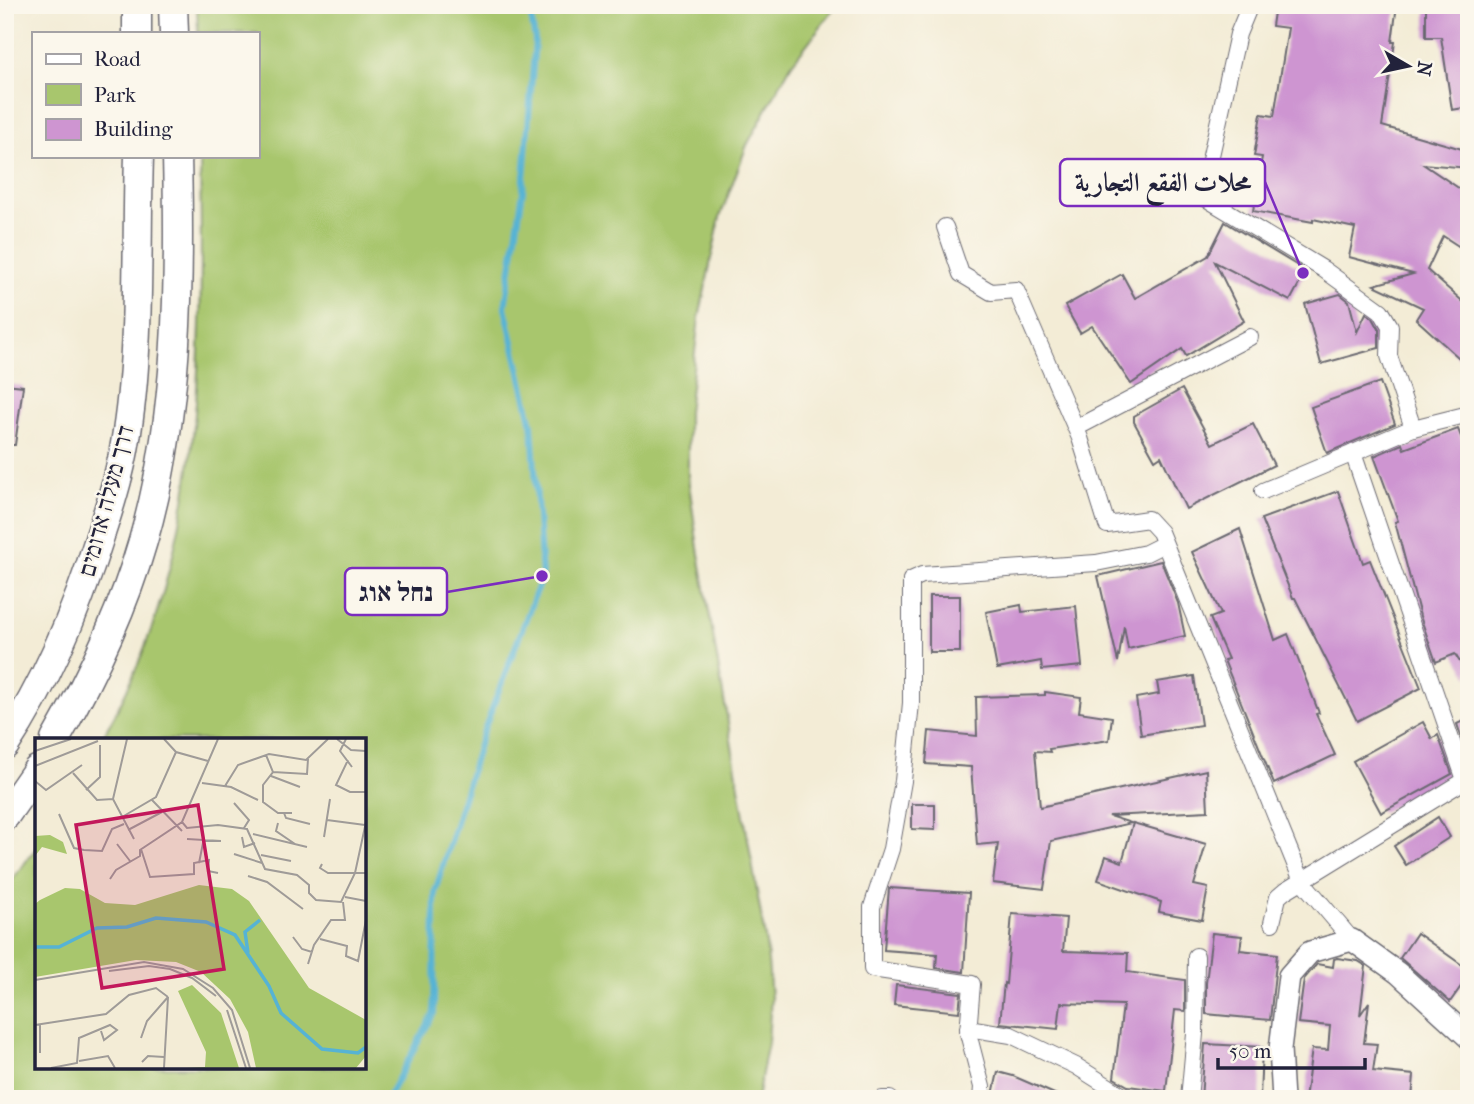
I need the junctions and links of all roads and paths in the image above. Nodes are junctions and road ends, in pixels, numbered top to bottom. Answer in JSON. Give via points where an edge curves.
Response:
{"nodes":[{"id":1,"x":137,"y":5,"type":"edge"},
{"id":2,"x":173,"y":5,"type":"edge"},
{"id":3,"x":1250,"y":5,"type":"edge"},
{"id":4,"x":137,"y":32,"type":"edge"},
{"id":5,"x":174,"y":32,"type":"edge"},
{"id":6,"x":139,"y":158,"type":"edge"},
{"id":7,"x":177,"y":158,"type":"edge"},
{"id":8,"x":945,"y":226,"type":"dead end"},
{"id":9,"x":1250,"y":337,"type":"dead end"},
{"id":10,"x":1469,"y":414,"type":"edge"},
{"id":11,"x":1076,"y":428,"type":"junction"},
{"id":12,"x":1413,"y":428,"type":"junction"},
{"id":13,"x":1353,"y":453,"type":"junction"},
{"id":14,"x":1263,"y":491,"type":"dead end"},
{"id":15,"x":1164,"y":544,"type":"junction"},
{"id":16,"x":56,"y":738,"type":"edge"},
{"id":17,"x":5,"y":745,"type":"edge"},
{"id":18,"x":35,"y":773,"type":"edge"},
{"id":19,"x":1467,"y":779,"type":"edge"},
{"id":20,"x":5,"y":816,"type":"edge"},
{"id":21,"x":1302,"y":881,"type":"junction"},
{"id":22,"x":1272,"y":923,"type":"dead end"},
{"id":23,"x":1352,"y":940,"type":"junction"},
{"id":24,"x":1196,"y":956,"type":"dead end"},
{"id":25,"x":968,"y":1028,"type":"junction"},
{"id":26,"x":1469,"y":1038,"type":"edge"},
{"id":27,"x":882,"y":1099,"type":"edge"},
{"id":28,"x":890,"y":1099,"type":"edge"},
{"id":29,"x":981,"y":1099,"type":"edge"},
{"id":30,"x":1128,"y":1099,"type":"edge"},
{"id":31,"x":1189,"y":1099,"type":"edge"},
{"id":32,"x":1283,"y":1099,"type":"edge"}],
"edges":[{"from":1,"to":4,"type":"highway"},
{"from":2,"to":5,"type":"highway"},
{"from":3,"to":12,"type":"street","via":[[1238,34],[1202,196],[1381,311],[1390,326],[1389,356]]},
{"from":6,"to":17,"type":"highway","name":"דרך מעלה אדומים","via":[[134,366],[125,444],[70,623],[46,676]]},
{"from":7,"to":16,"type":"highway","name":"דרך מעלה אדומים","via":[[177,311],[170,410],[158,475],[144,540],[126,590],[92,676]]},
{"from":8,"to":11,"type":"street","via":[[961,274],[991,292],[1017,290]]},
{"from":9,"to":11,"type":"street"},
{"from":10,"to":12,"type":"street"},
{"from":11,"to":15,"type":"street","via":[[1107,525],[1147,519]]},
{"from":12,"to":13,"type":"street"},
{"from":13,"to":14,"type":"street"},
{"from":13,"to":19,"type":"street"},
{"from":15,"to":21,"type":"street"},
{"from":15,"to":25,"type":"street","via":[[1146,553],[1096,563],[922,575],[911,580],[911,703],[891,849],[872,907],[872,969],[972,984]]},
{"from":18,"to":20,"type":"highway"},
{"from":19,"to":21,"type":"street"},
{"from":21,"to":22,"type":"street","via":[[1278,897]]},
{"from":21,"to":23,"type":"street"},
{"from":23,"to":26,"type":"street"},
{"from":23,"to":32,"type":"street","via":[[1310,952],[1289,976],[1280,1049]]},
{"from":24,"to":31,"type":"street"},
{"from":25,"to":29,"type":"street"},
{"from":25,"to":30,"type":"street","via":[[1011,1035],[1076,1066]]},
{"from":27,"to":28,"type":"street"}]}
